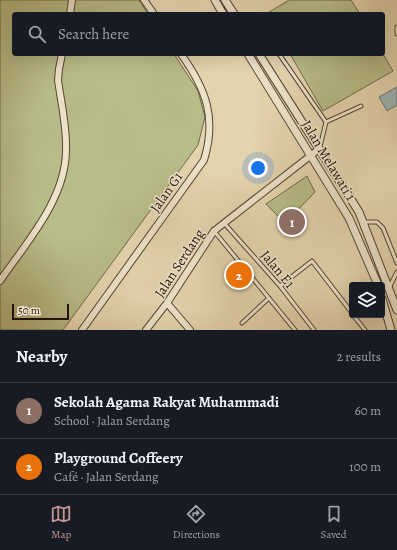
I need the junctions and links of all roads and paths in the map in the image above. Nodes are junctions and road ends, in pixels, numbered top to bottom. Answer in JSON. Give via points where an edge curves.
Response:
{"nodes":[{"id":1,"x":72,"y":0,"type":"edge"},
{"id":2,"x":144,"y":0,"type":"edge"},
{"id":3,"x":215,"y":0,"type":"edge"},
{"id":4,"x":225,"y":0,"type":"edge"},
{"id":5,"x":70,"y":12,"type":"edge"},
{"id":6,"x":153,"y":12,"type":"edge"},
{"id":7,"x":222,"y":12,"type":"edge"},
{"id":8,"x":233,"y":12,"type":"edge"},
{"id":9,"x":397,"y":27,"type":"edge"},
{"id":10,"x":397,"y":34,"type":"edge"},
{"id":11,"x":61,"y":56,"type":"edge"},
{"id":12,"x":182,"y":56,"type":"edge"},
{"id":13,"x":249,"y":56,"type":"edge"},
{"id":14,"x":260,"y":56,"type":"edge"},
{"id":15,"x":280,"y":56,"type":"edge"},
{"id":16,"x":361,"y":106,"type":"dead end"},
{"id":17,"x":326,"y":122,"type":"junction"},
{"id":18,"x":319,"y":148,"type":"junction"},
{"id":19,"x":311,"y":155,"type":"junction"},
{"id":20,"x":363,"y":222,"type":"junction"},
{"id":21,"x":224,"y":223,"type":"junction"},
{"id":22,"x":214,"y":231,"type":"junction"},
{"id":23,"x":397,"y":264,"type":"edge"},
{"id":24,"x":397,"y":272,"type":"edge"},
{"id":25,"x":0,"y":281,"type":"edge"},
{"id":26,"x":377,"y":282,"type":"edge"},
{"id":27,"x":280,"y":286,"type":"junction"},
{"id":28,"x":389,"y":288,"type":"junction"},
{"id":29,"x":269,"y":298,"type":"junction"},
{"id":30,"x":167,"y":303,"type":"junction"},
{"id":31,"x":349,"y":309,"type":"edge"},
{"id":32,"x":385,"y":309,"type":"edge"},
{"id":33,"x":397,"y":310,"type":"edge"},
{"id":34,"x":356,"y":318,"type":"edge"},
{"id":35,"x":242,"y":322,"type":"dead end"},
{"id":36,"x":82,"y":330,"type":"edge"},
{"id":37,"x":146,"y":330,"type":"edge"},
{"id":38,"x":190,"y":330,"type":"edge"},
{"id":39,"x":295,"y":330,"type":"edge"},
{"id":40,"x":314,"y":330,"type":"edge"},
{"id":41,"x":365,"y":330,"type":"edge"},
{"id":42,"x":391,"y":330,"type":"edge"}],
"edges":[{"from":1,"to":5,"type":"street"},
{"from":2,"to":6,"type":"street"},
{"from":3,"to":7,"type":"street"},
{"from":4,"to":8,"type":"street"},
{"from":9,"to":10,"type":"lane"},
{"from":11,"to":25,"type":"street","via":[[58,80],[66,149],[60,183],[47,211]]},
{"from":12,"to":36,"type":"street","name":"Jalan G1","via":[[206,100],[210,115],[210,132],[204,160]]},
{"from":13,"to":19,"type":"street","name":"Jalan Melawati 1"},
{"from":14,"to":18,"type":"street","name":"Jalan Melawati 1"},
{"from":15,"to":17,"type":"lane"},
{"from":16,"to":17,"type":"lane"},
{"from":17,"to":18,"type":"lane"},
{"from":18,"to":19,"type":"street","name":"Jalan Serdang"},
{"from":18,"to":20,"type":"street","name":"Jalan Melawati 1"},
{"from":19,"to":21,"type":"street","name":"Jalan Serdang"},
{"from":19,"to":26,"type":"street","name":"Jalan Melawati 1","via":[[349,218]]},
{"from":20,"to":23,"type":"lane","via":[[377,222],[383,228]]},
{"from":20,"to":28,"type":"street","name":"Jalan Melawati 1"},
{"from":21,"to":22,"type":"street","name":"Jalan Serdang"},
{"from":21,"to":27,"type":"lane","name":"Jalan E1"},
{"from":22,"to":29,"type":"lane","name":"Jalan E1"},
{"from":22,"to":30,"type":"street","name":"Jalan Serdang"},
{"from":24,"to":28,"type":"lane"},
{"from":27,"to":31,"type":"lane","via":[[312,262]]},
{"from":27,"to":40,"type":"lane","name":"Jalan E1"},
{"from":28,"to":33,"type":"street","name":"Jalan Melawati 1"},
{"from":29,"to":35,"type":"lane"},
{"from":29,"to":39,"type":"lane","name":"Jalan E1"},
{"from":30,"to":37,"type":"street","name":"Jalan Serdang"},
{"from":30,"to":38,"type":"street"},
{"from":32,"to":42,"type":"street"},
{"from":34,"to":41,"type":"lane"}]}
